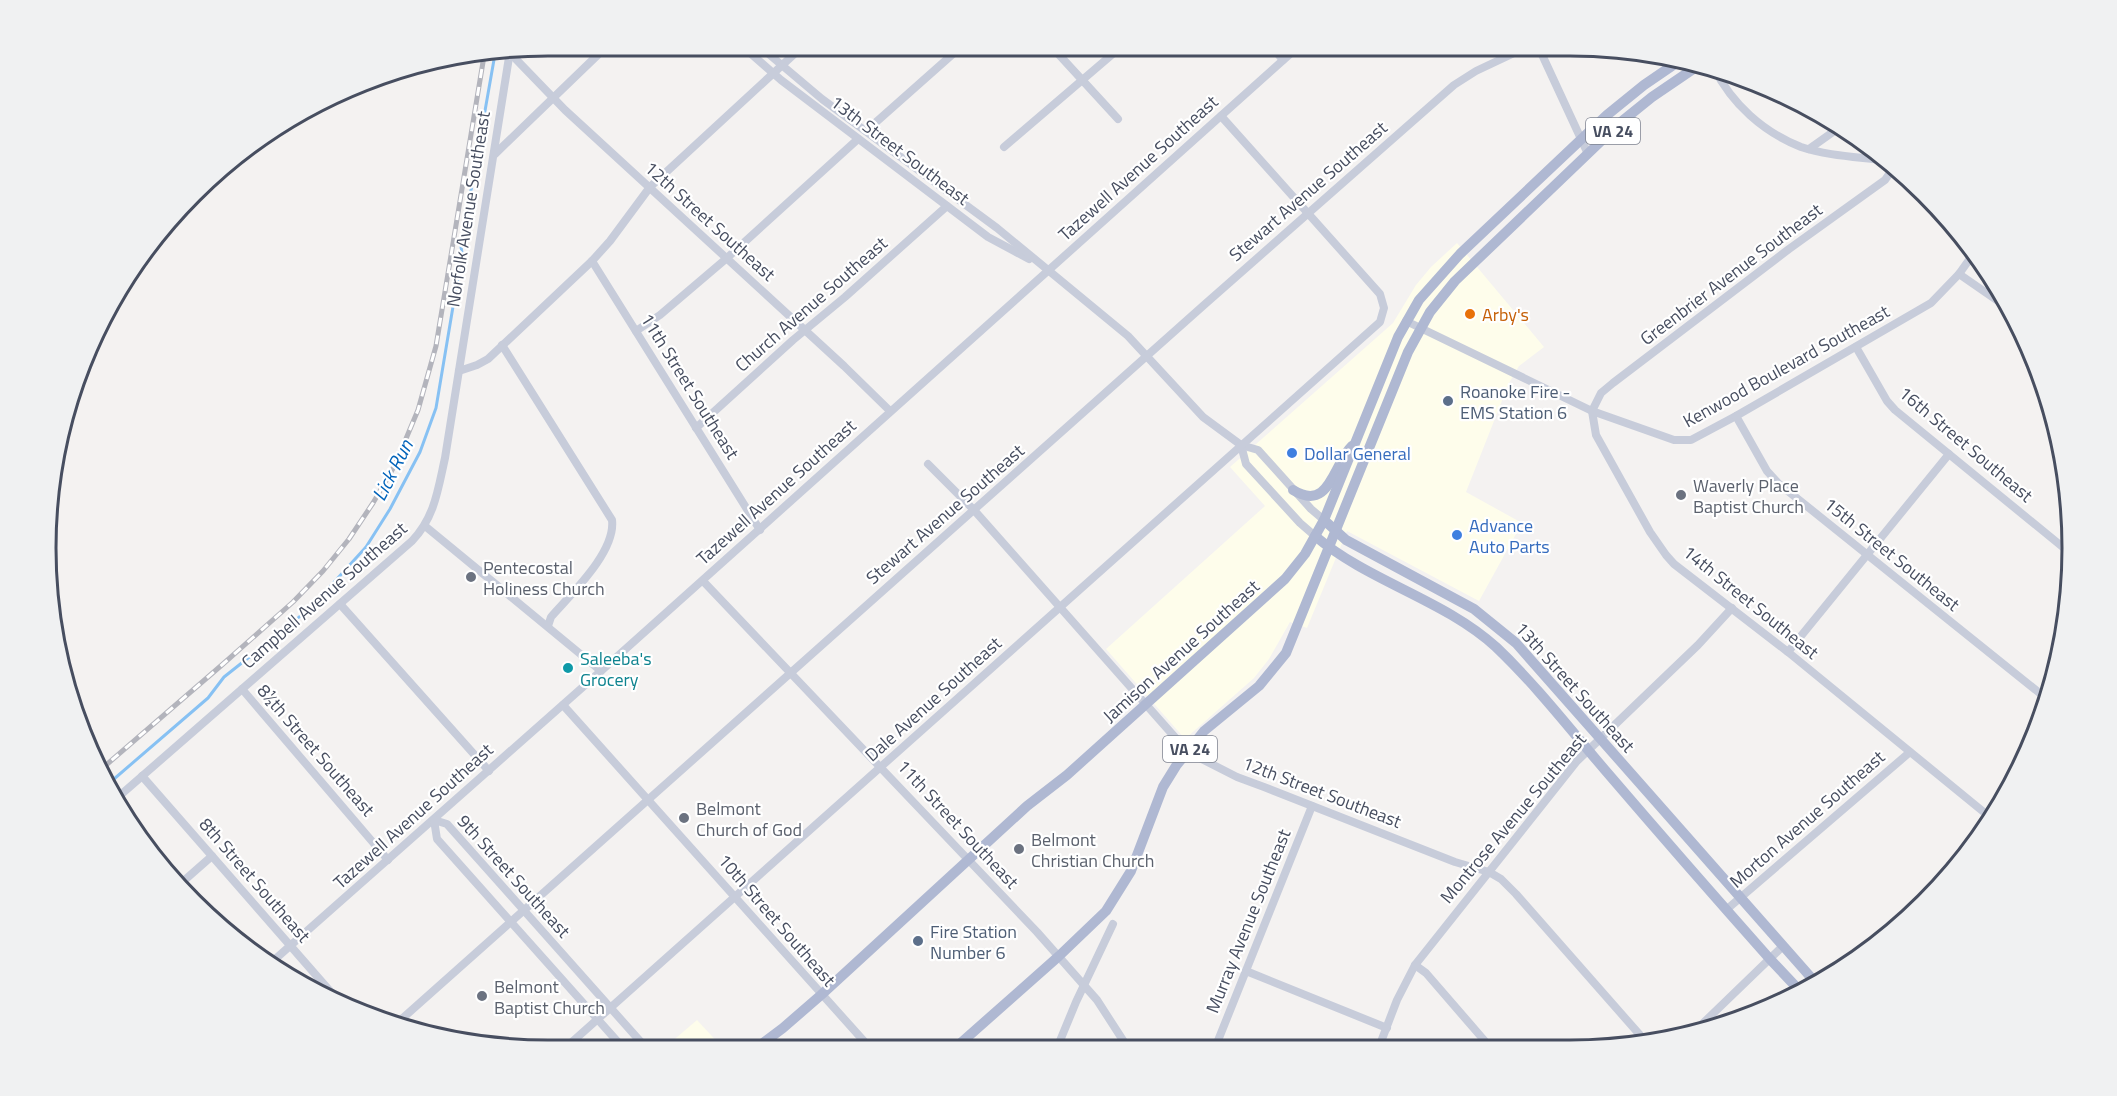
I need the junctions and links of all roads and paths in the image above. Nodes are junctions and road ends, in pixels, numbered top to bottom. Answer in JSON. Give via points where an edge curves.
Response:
{"nodes":[{"id":1,"x":597,"y":56,"type":"edge"},
{"id":2,"x":753,"y":56,"type":"edge"},
{"id":3,"x":770,"y":56,"type":"edge"},
{"id":4,"x":792,"y":56,"type":"edge"},
{"id":5,"x":951,"y":56,"type":"edge"},
{"id":6,"x":1060,"y":56,"type":"edge"},
{"id":7,"x":1110,"y":56,"type":"edge"},
{"id":8,"x":1280,"y":56,"type":"edge"},
{"id":9,"x":1288,"y":56,"type":"edge"},
{"id":10,"x":1508,"y":56,"type":"edge"},
{"id":11,"x":1543,"y":56,"type":"edge"},
{"id":12,"x":515,"y":57,"type":"edge"},
{"id":13,"x":509,"y":58,"type":"edge"},
{"id":14,"x":1283,"y":60,"type":"junction"},
{"id":15,"x":781,"y":66,"type":"junction"},
{"id":16,"x":1672,"y":67,"type":"edge"},
{"id":17,"x":1690,"y":71,"type":"edge"},
{"id":18,"x":772,"y":73,"type":"junction"},
{"id":19,"x":1081,"y":80,"type":"junction"},
{"id":20,"x":1721,"y":80,"type":"edge"},
{"id":21,"x":554,"y":97,"type":"junction"},
{"id":22,"x":1221,"y":116,"type":"junction"},
{"id":23,"x":1118,"y":119,"type":"dead end"},
{"id":24,"x":866,"y":131,"type":"junction"},
{"id":25,"x":1833,"y":132,"type":"edge"},
{"id":26,"x":858,"y":139,"type":"junction"},
{"id":27,"x":1581,"y":139,"type":"junction"},
{"id":28,"x":1004,"y":147,"type":"dead end"},
{"id":29,"x":1809,"y":149,"type":"junction"},
{"id":30,"x":495,"y":154,"type":"junction"},
{"id":31,"x":1588,"y":154,"type":"junction"},
{"id":32,"x":1871,"y":158,"type":"edge"},
{"id":33,"x":1889,"y":174,"type":"edge"},
{"id":34,"x":650,"y":187,"type":"junction"},
{"id":35,"x":947,"y":206,"type":"junction"},
{"id":36,"x":1308,"y":213,"type":"junction"},
{"id":37,"x":727,"y":258,"type":"junction"},
{"id":38,"x":1969,"y":260,"type":"edge"},
{"id":39,"x":592,"y":261,"type":"junction"},
{"id":40,"x":1048,"y":270,"type":"junction"},
{"id":41,"x":1959,"y":274,"type":"junction"},
{"id":42,"x":1994,"y":299,"type":"edge"},
{"id":43,"x":1406,"y":321,"type":"junction"},
{"id":44,"x":1420,"y":329,"type":"junction"},
{"id":45,"x":805,"y":330,"type":"junction"},
{"id":46,"x":636,"y":331,"type":"junction"},
{"id":47,"x":502,"y":345,"type":"junction"},
{"id":48,"x":1856,"y":347,"type":"junction"},
{"id":49,"x":1148,"y":356,"type":"junction"},
{"id":50,"x":459,"y":372,"type":"junction"},
{"id":51,"x":890,"y":411,"type":"junction"},
{"id":52,"x":1592,"y":411,"type":"junction"},
{"id":53,"x":1736,"y":416,"type":"junction"},
{"id":54,"x":696,"y":428,"type":"junction"},
{"id":55,"x":1356,"y":441,"type":"junction"},
{"id":56,"x":1241,"y":445,"type":"junction"},
{"id":57,"x":1949,"y":454,"type":"junction"},
{"id":58,"x":928,"y":464,"type":"dead end"},
{"id":59,"x":1293,"y":490,"type":"junction"},
{"id":60,"x":974,"y":510,"type":"junction"},
{"id":61,"x":1324,"y":520,"type":"junction"},
{"id":62,"x":425,"y":526,"type":"junction"},
{"id":63,"x":760,"y":530,"type":"junction"},
{"id":64,"x":1336,"y":531,"type":"junction"},
{"id":65,"x":1315,"y":536,"type":"junction"},
{"id":66,"x":2062,"y":546,"type":"edge"},
{"id":67,"x":1330,"y":548,"type":"junction"},
{"id":68,"x":1868,"y":555,"type":"junction"},
{"id":69,"x":703,"y":581,"type":"junction"},
{"id":70,"x":340,"y":604,"type":"junction"},
{"id":71,"x":1060,"y":608,"type":"junction"},
{"id":72,"x":1732,"y":608,"type":"junction"},
{"id":73,"x":548,"y":626,"type":"junction"},
{"id":74,"x":1788,"y":652,"type":"junction"},
{"id":75,"x":601,"y":671,"type":"junction"},
{"id":76,"x":791,"y":673,"type":"junction"},
{"id":77,"x":242,"y":689,"type":"junction"},
{"id":78,"x":2039,"y":693,"type":"edge"},
{"id":79,"x":1146,"y":704,"type":"junction"},
{"id":80,"x":563,"y":705,"type":"junction"},
{"id":81,"x":1600,"y":738,"type":"junction"},
{"id":82,"x":1588,"y":750,"type":"junction"},
{"id":83,"x":1188,"y":752,"type":"junction"},
{"id":84,"x":1910,"y":752,"type":"junction"},
{"id":85,"x":881,"y":767,"type":"junction"},
{"id":86,"x":489,"y":771,"type":"junction"},
{"id":87,"x":142,"y":776,"type":"junction"},
{"id":88,"x":121,"y":794,"type":"edge"},
{"id":89,"x":648,"y":800,"type":"junction"},
{"id":90,"x":1312,"y":806,"type":"junction"},
{"id":91,"x":1984,"y":812,"type":"edge"},
{"id":92,"x":434,"y":820,"type":"junction"},
{"id":93,"x":212,"y":856,"type":"junction"},
{"id":94,"x":968,"y":859,"type":"junction"},
{"id":95,"x":388,"y":860,"type":"junction"},
{"id":96,"x":1489,"y":872,"type":"junction"},
{"id":97,"x":185,"y":880,"type":"edge"},
{"id":98,"x":735,"y":897,"type":"junction"},
{"id":99,"x":1740,"y":899,"type":"junction"},
{"id":100,"x":1726,"y":910,"type":"junction"},
{"id":101,"x":524,"y":911,"type":"junction"},
{"id":102,"x":512,"y":921,"type":"junction"},
{"id":103,"x":1113,"y":924,"type":"dead end"},
{"id":104,"x":290,"y":946,"type":"junction"},
{"id":105,"x":1782,"y":947,"type":"junction"},
{"id":106,"x":1059,"y":956,"type":"junction"},
{"id":107,"x":276,"y":958,"type":"edge"},
{"id":108,"x":1769,"y":958,"type":"junction"},
{"id":109,"x":1415,"y":965,"type":"junction"},
{"id":110,"x":1246,"y":971,"type":"junction"},
{"id":111,"x":1811,"y":977,"type":"edge"},
{"id":112,"x":1084,"y":984,"type":"junction"},
{"id":113,"x":1795,"y":986,"type":"edge"},
{"id":114,"x":328,"y":989,"type":"edge"},
{"id":115,"x":820,"y":995,"type":"junction"},
{"id":116,"x":610,"y":1008,"type":"junction"},
{"id":117,"x":403,"y":1018,"type":"edge"},
{"id":118,"x":597,"y":1019,"type":"junction"},
{"id":119,"x":1705,"y":1021,"type":"edge"},
{"id":120,"x":1387,"y":1028,"type":"junction"},
{"id":121,"x":1640,"y":1035,"type":"edge"},
{"id":122,"x":573,"y":1040,"type":"edge"},
{"id":123,"x":616,"y":1040,"type":"edge"},
{"id":124,"x":639,"y":1040,"type":"edge"},
{"id":125,"x":767,"y":1040,"type":"edge"},
{"id":126,"x":862,"y":1040,"type":"edge"},
{"id":127,"x":964,"y":1040,"type":"edge"},
{"id":128,"x":1060,"y":1040,"type":"edge"},
{"id":129,"x":1122,"y":1040,"type":"edge"},
{"id":130,"x":1218,"y":1040,"type":"edge"},
{"id":131,"x":1382,"y":1040,"type":"edge"},
{"id":132,"x":1484,"y":1040,"type":"edge"}],
"edges":[{"from":1,"to":21,"type":"street"},
{"from":2,"to":18,"type":"street","name":"13th Street Southeast"},
{"from":3,"to":15,"type":"street","name":"13th Street Southeast"},
{"from":4,"to":15,"type":"street"},
{"from":5,"to":24,"type":"street"},
{"from":6,"to":19,"type":"street"},
{"from":7,"to":19,"type":"street"},
{"from":8,"to":14,"type":"street"},
{"from":9,"to":14,"type":"street","name":"Tazewell Avenue Southeast"},
{"from":10,"to":36,"type":"street","name":"Stewart Avenue Southeast","via":[[1454,85]]},
{"from":11,"to":27,"type":"street"},
{"from":12,"to":21,"type":"street","name":"12th Street Southeast"},
{"from":13,"to":30,"type":"street","name":"Norfolk Avenue Southeast"},
{"from":14,"to":22,"type":"street","name":"Tazewell Avenue Southeast"},
{"from":15,"to":18,"type":"street"},
{"from":15,"to":24,"type":"street","name":"13th Street Southeast"},
{"from":16,"to":27,"type":"main road","number":"VA 24"},
{"from":17,"to":31,"type":"main road","number":"VA 24","via":[[1636,110]]},
{"from":18,"to":26,"type":"street","name":"13th Street Southeast"},
{"from":18,"to":34,"type":"street"},
{"from":19,"to":23,"type":"street"},
{"from":19,"to":28,"type":"street"},
{"from":20,"to":29,"type":"street","via":[[1731,97],[1753,119]]},
{"from":21,"to":30,"type":"street"},
{"from":21,"to":34,"type":"street","name":"12th Street Southeast"},
{"from":22,"to":36,"type":"street"},
{"from":22,"to":40,"type":"street","name":"Tazewell Avenue Southeast"},
{"from":24,"to":40,"type":"street","name":"13th Street Southeast"},
{"from":25,"to":29,"type":"street"},
{"from":26,"to":35,"type":"street","name":"13th Street Southeast"},
{"from":26,"to":37,"type":"street"},
{"from":27,"to":31,"type":"street"},
{"from":27,"to":43,"type":"main road","name":"Jamison Avenue Southeast","number":"VA 24","via":[[1432,283]]},
{"from":29,"to":32,"type":"street"},
{"from":30,"to":50,"type":"street","name":"Norfolk Avenue Southeast"},
{"from":31,"to":44,"type":"main road","number":"VA 24","via":[[1455,281]]},
{"from":33,"to":52,"type":"street","name":"Greenbrier Avenue Southeast","via":[[1613,383],[1601,393]]},
{"from":34,"to":37,"type":"street","name":"12th Street Southeast"},
{"from":34,"to":39,"type":"street"},
{"from":35,"to":40,"type":"street","name":"13th Street Southeast","via":[[988,237]]},
{"from":35,"to":45,"type":"street","name":"Church Avenue Southeast"},
{"from":36,"to":49,"type":"street","name":"Stewart Avenue Southeast"},
{"from":36,"to":56,"type":"street","name":"Dale Avenue Southeast","via":[[1380,294],[1383,316],[1377,326]]},
{"from":37,"to":45,"type":"street","name":"12th Street Southeast"},
{"from":37,"to":46,"type":"street"},
{"from":38,"to":41,"type":"street","name":"Kenwood Boulevard Southeast"},
{"from":39,"to":46,"type":"street","name":"11th Street Southeast"},
{"from":39,"to":47,"type":"street"},
{"from":40,"to":49,"type":"street","name":"13th Street Southeast"},
{"from":40,"to":51,"type":"street","name":"Tazewell Avenue Southeast"},
{"from":41,"to":42,"type":"street"},
{"from":41,"to":48,"type":"street","name":"Kenwood Boulevard Southeast","via":[[1930,303]]},
{"from":43,"to":44,"type":"street"},
{"from":43,"to":55,"type":"main road","name":"Jamison Avenue Southeast","number":"VA 24"},
{"from":44,"to":52,"type":"street"},
{"from":44,"to":64,"type":"main road","number":"VA 24"},
{"from":45,"to":51,"type":"street","name":"12th Street Southeast"},
{"from":45,"to":54,"type":"street","name":"Church Avenue Southeast"},
{"from":46,"to":54,"type":"street","name":"11th Street Southeast"},
{"from":47,"to":50,"type":"street","via":[[482,362]]},
{"from":47,"to":73,"type":"street","via":[[612,520],[608,546]]},
{"from":48,"to":53,"type":"street","name":"Kenwood Boulevard Southeast"},
{"from":48,"to":57,"type":"street","name":"16th Street Southeast","via":[[1890,405]]},
{"from":49,"to":56,"type":"street","name":"13th Street Southeast","via":[[1203,417]]},
{"from":49,"to":60,"type":"street","name":"Stewart Avenue Southeast"},
{"from":50,"to":62,"type":"street","name":"Campbell Avenue Southeast","via":[[436,502]]},
{"from":51,"to":63,"type":"street","name":"Tazewell Avenue Southeast"},
{"from":52,"to":53,"type":"street","name":"Kenwood Boulevard Southeast","via":[[1682,441],[1700,437]]},
{"from":52,"to":72,"type":"street","name":"14th Street Southeast","via":[[1601,447],[1666,555]]},
{"from":53,"to":68,"type":"street","name":"15th Street Southeast","via":[[1771,475]]},
{"from":54,"to":63,"type":"street","name":"11th Street Southeast"},
{"from":55,"to":59,"type":"main road","via":[[1341,458],[1323,492],[1306,496]]},
{"from":55,"to":61,"type":"main road","name":"Jamison Avenue Southeast","number":"VA 24"},
{"from":56,"to":59,"type":"street","name":"13th Street Southeast","via":[[1258,450]]},
{"from":56,"to":65,"type":"street","name":"13th Street Southeast","via":[[1246,464]]},
{"from":56,"to":71,"type":"street","name":"Dale Avenue Southeast"},
{"from":57,"to":66,"type":"street","name":"16th Street Southeast"},
{"from":57,"to":68,"type":"street"},
{"from":58,"to":60,"type":"street","name":"12th Street Southeast"},
{"from":59,"to":61,"type":"street","name":"13th Street Southeast"},
{"from":60,"to":71,"type":"street","name":"12th Street Southeast"},
{"from":60,"to":76,"type":"street","name":"Stewart Avenue Southeast"},
{"from":61,"to":64,"type":"main road","name":"13th Street Southeast"},
{"from":61,"to":65,"type":"main road","name":"Jamison Avenue Southeast","number":"VA 24"},
{"from":62,"to":70,"type":"street","name":"Campbell Avenue Southeast"},
{"from":62,"to":73,"type":"street"},
{"from":63,"to":69,"type":"street","name":"Tazewell Avenue Southeast"},
{"from":64,"to":67,"type":"main road","number":"VA 24"},
{"from":64,"to":81,"type":"main road","name":"13th Street Southeast","via":[[1492,622]]},
{"from":65,"to":67,"type":"main road","name":"13th Street Southeast"},
{"from":65,"to":79,"type":"main road","name":"Jamison Avenue Southeast","number":"VA 24","via":[[1285,579]]},
{"from":67,"to":82,"type":"main road","name":"13th Street Southeast","via":[[1474,630],[1496,648]]},
{"from":67,"to":83,"type":"main road","number":"VA 24","via":[[1286,653],[1259,686],[1204,732]]},
{"from":68,"to":74,"type":"street"},
{"from":68,"to":78,"type":"street","name":"15th Street Southeast"},
{"from":69,"to":75,"type":"street","name":"Tazewell Avenue Southeast"},
{"from":69,"to":76,"type":"street","name":"11th Street Southeast"},
{"from":70,"to":77,"type":"street","name":"Campbell Avenue Southeast"},
{"from":70,"to":86,"type":"street"},
{"from":71,"to":79,"type":"street","name":"12th Street Southeast"},
{"from":71,"to":85,"type":"street","name":"Dale Avenue Southeast"},
{"from":72,"to":74,"type":"street","name":"14th Street Southeast"},
{"from":72,"to":81,"type":"street","name":"Montrose Avenue Southeast"},
{"from":73,"to":75,"type":"street"},
{"from":74,"to":84,"type":"street","name":"14th Street Southeast"},
{"from":75,"to":80,"type":"street","name":"Tazewell Avenue Southeast"},
{"from":76,"to":85,"type":"street","name":"11th Street Southeast"},
{"from":76,"to":89,"type":"street","name":"Stewart Avenue Southeast"},
{"from":77,"to":87,"type":"street","name":"Campbell Avenue Southeast"},
{"from":77,"to":95,"type":"street","name":"8½th Street Southeast"},
{"from":79,"to":83,"type":"street","name":"12th Street Southeast"},
{"from":79,"to":94,"type":"main road","name":"Jamison Avenue Southeast","number":"VA 24"},
{"from":80,"to":86,"type":"street","name":"Tazewell Avenue Southeast"},
{"from":80,"to":89,"type":"street","name":"10th Street Southeast"},
{"from":81,"to":82,"type":"street","name":"Montrose Avenue Southeast"},
{"from":81,"to":99,"type":"main road","name":"13th Street Southeast"},
{"from":82,"to":96,"type":"street","name":"Montrose Avenue Southeast"},
{"from":82,"to":100,"type":"main road","name":"13th Street Southeast"},
{"from":83,"to":90,"type":"street","name":"12th Street Southeast","via":[[1237,777]]},
{"from":83,"to":106,"type":"main road","number":"VA 24","via":[[1163,787],[1119,892],[1094,924]]},
{"from":84,"to":91,"type":"street","name":"14th Street Southeast"},
{"from":84,"to":99,"type":"street","name":"Morton Avenue Southeast"},
{"from":85,"to":94,"type":"street","name":"11th Street Southeast"},
{"from":85,"to":98,"type":"street","name":"Dale Avenue Southeast"},
{"from":86,"to":92,"type":"street","name":"Tazewell Avenue Southeast"},
{"from":87,"to":88,"type":"street","name":"Campbell Avenue Southeast"},
{"from":87,"to":93,"type":"street","name":"8th Street Southeast"},
{"from":89,"to":98,"type":"street","name":"10th Street Southeast"},
{"from":89,"to":101,"type":"street","name":"Stewart Avenue Southeast"},
{"from":90,"to":96,"type":"street","name":"12th Street Southeast"},
{"from":90,"to":110,"type":"street","name":"Murray Avenue Southeast"},
{"from":92,"to":95,"type":"street","name":"Tazewell Avenue Southeast"},
{"from":92,"to":101,"type":"street","name":"9th Street Southeast","via":[[447,824]]},
{"from":92,"to":102,"type":"street","name":"9th Street Southeast","via":[[437,838]]},
{"from":93,"to":97,"type":"street"},
{"from":93,"to":104,"type":"street","name":"8th Street Southeast"},
{"from":94,"to":106,"type":"street","name":"11th Street Southeast"},
{"from":94,"to":115,"type":"main road","name":"Jamison Avenue Southeast","number":"VA 24"},
{"from":95,"to":104,"type":"street","name":"Tazewell Avenue Southeast"},
{"from":96,"to":109,"type":"street","name":"Montrose Avenue Southeast"},
{"from":96,"to":121,"type":"street","name":"12th Street Southeast","via":[[1516,894]]},
{"from":98,"to":115,"type":"street","name":"10th Street Southeast"},
{"from":98,"to":116,"type":"street","name":"Dale Avenue Southeast"},
{"from":99,"to":100,"type":"street","name":"Morton Avenue Southeast"},
{"from":99,"to":105,"type":"main road","name":"13th Street Southeast"},
{"from":100,"to":108,"type":"main road","name":"13th Street Southeast"},
{"from":101,"to":102,"type":"street","name":"Stewart Avenue Southeast"},
{"from":101,"to":116,"type":"street","name":"9th Street Southeast"},
{"from":102,"to":117,"type":"street","name":"Stewart Avenue Southeast"},
{"from":102,"to":118,"type":"street","name":"9th Street Southeast"},
{"from":103,"to":112,"type":"street"},
{"from":104,"to":107,"type":"street","name":"Tazewell Avenue Southeast"},
{"from":104,"to":114,"type":"street","name":"8th Street Southeast"},
{"from":105,"to":108,"type":"street"},
{"from":105,"to":111,"type":"main road","name":"13th Street Southeast"},
{"from":106,"to":112,"type":"street","name":"11th Street Southeast"},
{"from":106,"to":127,"type":"main road","number":"VA 24"},
{"from":108,"to":113,"type":"main road","name":"13th Street Southeast"},
{"from":108,"to":119,"type":"street"},
{"from":109,"to":120,"type":"street","name":"Montrose Avenue Southeast"},
{"from":109,"to":132,"type":"street","via":[[1434,981]]},
{"from":110,"to":120,"type":"street"},
{"from":110,"to":130,"type":"street","name":"Murray Avenue Southeast"},
{"from":112,"to":128,"type":"street"},
{"from":112,"to":129,"type":"street","name":"11th Street Southeast"},
{"from":115,"to":125,"type":"main road","name":"Jamison Avenue Southeast","number":"VA 24"},
{"from":115,"to":126,"type":"street","name":"10th Street Southeast"},
{"from":116,"to":118,"type":"street","name":"Dale Avenue Southeast"},
{"from":116,"to":124,"type":"street","name":"9th Street Southeast"},
{"from":118,"to":122,"type":"street","name":"Dale Avenue Southeast"},
{"from":118,"to":123,"type":"street","name":"9th Street Southeast"},
{"from":120,"to":131,"type":"street","name":"Montrose Avenue Southeast"}]}
